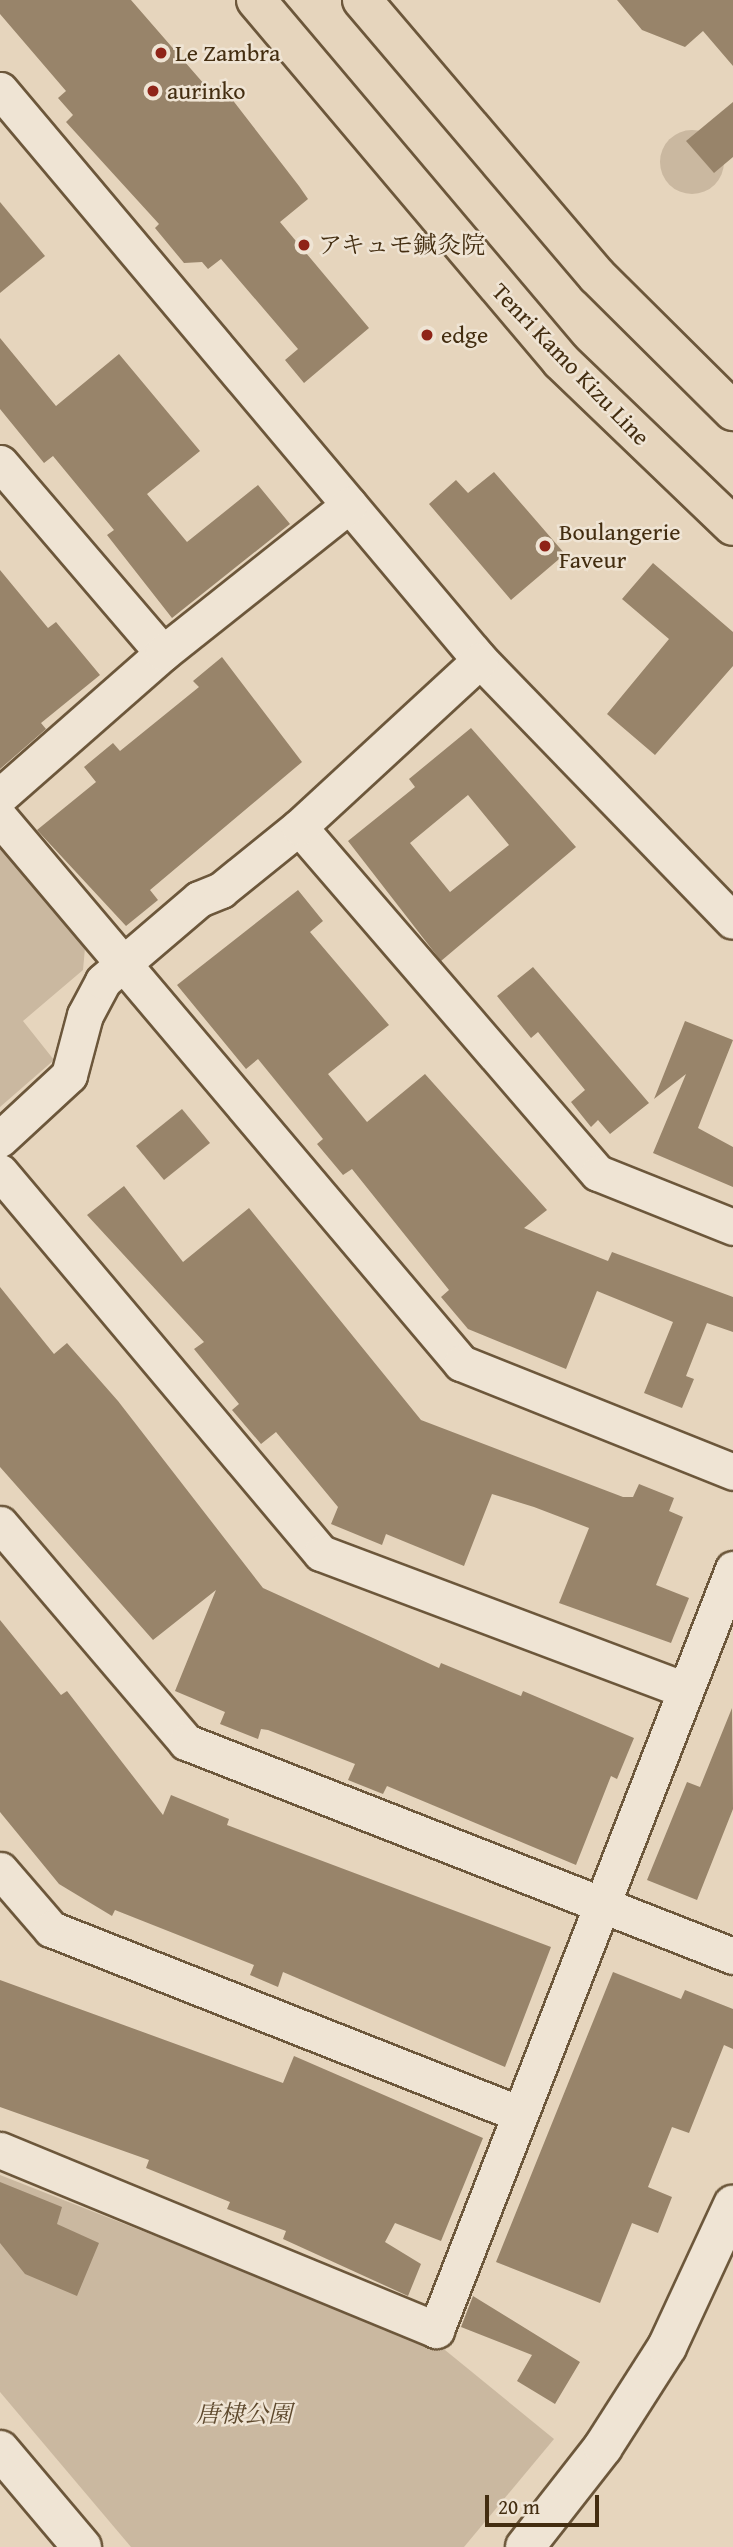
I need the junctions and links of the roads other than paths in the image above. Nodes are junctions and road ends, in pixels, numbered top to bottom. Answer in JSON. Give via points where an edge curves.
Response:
{"nodes":[{"id":1,"x":256,"y":0,"type":"edge"},
{"id":2,"x":362,"y":0,"type":"edge"},
{"id":3,"x":0,"y":90,"type":"edge"},
{"id":4,"x":733,"y":411,"type":"edge"},
{"id":5,"x":0,"y":463,"type":"edge"},
{"id":6,"x":349,"y":505,"type":"junction"},
{"id":7,"x":733,"y":526,"type":"edge"},
{"id":8,"x":163,"y":653,"type":"junction"},
{"id":9,"x":480,"y":660,"type":"junction"},
{"id":10,"x":0,"y":796,"type":"edge"},
{"id":11,"x":0,"y":818,"type":"edge"},
{"id":12,"x":299,"y":827,"type":"junction"},
{"id":13,"x":733,"y":920,"type":"edge"},
{"id":14,"x":125,"y":966,"type":"junction"},
{"id":15,"x":0,"y":1139,"type":"edge"},
{"id":16,"x":0,"y":1172,"type":"edge"},
{"id":17,"x":733,"y":1227,"type":"edge"},
{"id":18,"x":733,"y":1472,"type":"edge"},
{"id":19,"x":0,"y":1524,"type":"edge"},
{"id":20,"x":733,"y":1569,"type":"edge"},
{"id":21,"x":685,"y":1690,"type":"junction"},
{"id":22,"x":0,"y":1870,"type":"edge"},
{"id":23,"x":602,"y":1905,"type":"junction"},
{"id":24,"x":733,"y":1956,"type":"edge"},
{"id":25,"x":520,"y":2114,"type":"junction"},
{"id":26,"x":0,"y":2150,"type":"edge"},
{"id":27,"x":733,"y":2205,"type":"edge"},
{"id":28,"x":0,"y":2450,"type":"edge"},
{"id":29,"x":82,"y":2547,"type":"edge"},
{"id":30,"x":525,"y":2547,"type":"edge"}],
"edges":[{"from":1,"to":7,"type":"main road","name":"Tenri Kamo Kizu Line","via":[[561,361]]},
{"from":2,"to":4,"type":"main road","via":[[597,276]]},
{"from":3,"to":6,"type":"street"},
{"from":5,"to":8,"type":"street"},
{"from":6,"to":8,"type":"street"},
{"from":6,"to":9,"type":"street"},
{"from":8,"to":10,"type":"street"},
{"from":9,"to":12,"type":"street"},
{"from":9,"to":13,"type":"street"},
{"from":11,"to":14,"type":"street"},
{"from":12,"to":14,"type":"street","via":[[221,890],[198,899]]},
{"from":12,"to":17,"type":"street","via":[[598,1173]]},
{"from":14,"to":15,"type":"street","via":[[103,981],[85,1015],[69,1075]]},
{"from":14,"to":18,"type":"street","via":[[461,1363]]},
{"from":16,"to":21,"type":"street","via":[[321,1553]]},
{"from":19,"to":23,"type":"street","via":[[186,1742]]},
{"from":20,"to":21,"type":"street"},
{"from":21,"to":23,"type":"street"},
{"from":22,"to":25,"type":"street","via":[[51,1929]]},
{"from":23,"to":24,"type":"street"},
{"from":23,"to":25,"type":"street"},
{"from":25,"to":26,"type":"street","via":[[436,2330]]},
{"from":27,"to":30,"type":"street","via":[[667,2347],[603,2446]]},
{"from":28,"to":29,"type":"street"}]}
